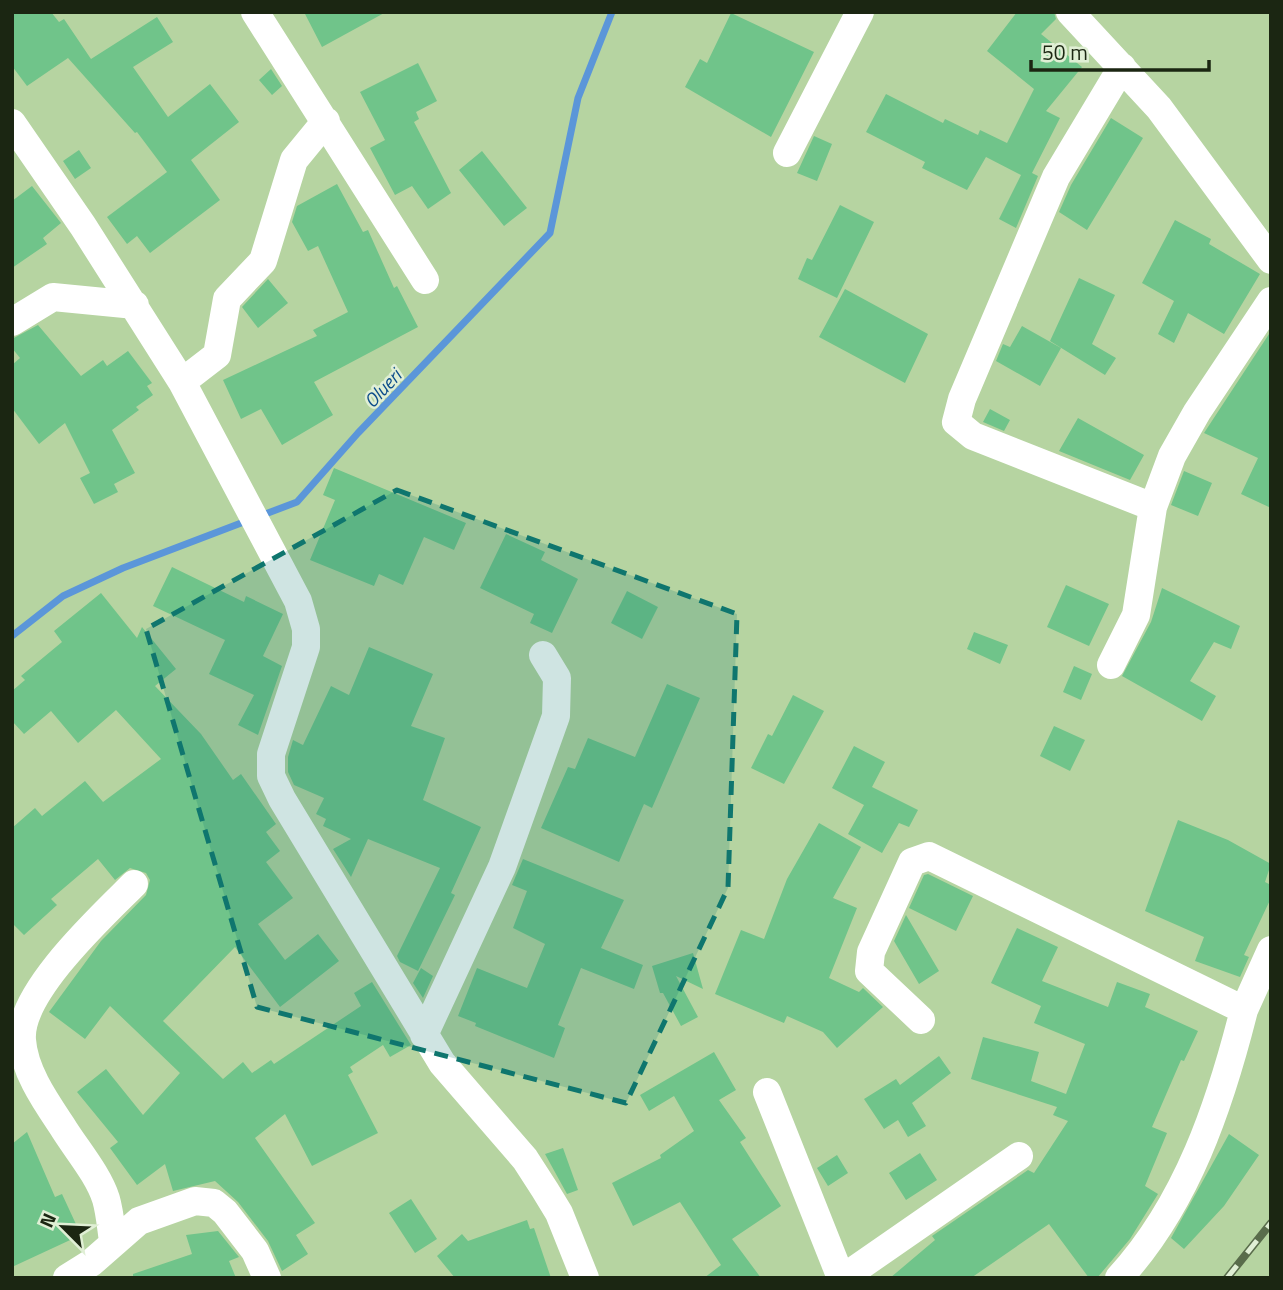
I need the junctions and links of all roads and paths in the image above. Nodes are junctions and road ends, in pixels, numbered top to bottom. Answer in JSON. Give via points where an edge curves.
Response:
{"nodes":[{"id":1,"x":255,"y":12,"type":"edge"},
{"id":2,"x":860,"y":12,"type":"edge"},
{"id":3,"x":1070,"y":12,"type":"edge"},
{"id":4,"x":1122,"y":67,"type":"junction"},
{"id":5,"x":326,"y":121,"type":"junction"},
{"id":6,"x":12,"y":123,"type":"edge"},
{"id":7,"x":787,"y":153,"type":"dead end"},
{"id":8,"x":1271,"y":260,"type":"edge"},
{"id":9,"x":425,"y":280,"type":"dead end"},
{"id":10,"x":1271,"y":301,"type":"edge"},
{"id":11,"x":135,"y":305,"type":"junction"},
{"id":12,"x":12,"y":322,"type":"edge"},
{"id":13,"x":182,"y":382,"type":"junction"},
{"id":14,"x":1153,"y":507,"type":"junction"},
{"id":15,"x":543,"y":655,"type":"dead end"},
{"id":16,"x":1111,"y":665,"type":"dead end"},
{"id":17,"x":134,"y":884,"type":"dead end"},
{"id":18,"x":1271,"y":950,"type":"edge"},
{"id":19,"x":1244,"y":1010,"type":"junction"},
{"id":20,"x":921,"y":1020,"type":"dead end"},
{"id":21,"x":424,"y":1035,"type":"junction"},
{"id":22,"x":767,"y":1092,"type":"dead end"},
{"id":23,"x":1019,"y":1156,"type":"dead end"},
{"id":24,"x":106,"y":1198,"type":"junction"},
{"id":25,"x":139,"y":1221,"type":"junction"},
{"id":26,"x":113,"y":1241,"type":"junction"},
{"id":27,"x":66,"y":1278,"type":"edge"},
{"id":28,"x":267,"y":1278,"type":"edge"},
{"id":29,"x":585,"y":1278,"type":"edge"},
{"id":30,"x":842,"y":1278,"type":"edge"},
{"id":31,"x":1119,"y":1278,"type":"edge"}],
"edges":[{"from":1,"to":5,"type":"street"},
{"from":2,"to":7,"type":"street"},
{"from":3,"to":4,"type":"street"},
{"from":4,"to":8,"type":"street","via":[[1159,108]]},
{"from":4,"to":14,"type":"street","via":[[1056,177],[956,422],[973,436]]},
{"from":5,"to":9,"type":"street"},
{"from":5,"to":13,"type":"street","via":[[294,160],[262,261],[227,299],[217,355]]},
{"from":6,"to":11,"type":"street"},
{"from":10,"to":14,"type":"street","via":[[1171,456]]},
{"from":11,"to":12,"type":"street","via":[[53,297]]},
{"from":11,"to":13,"type":"street"},
{"from":13,"to":21,"type":"street","via":[[298,601],[306,629],[306,648],[271,754],[271,776]]},
{"from":14,"to":16,"type":"street","via":[[1136,615]]},
{"from":15,"to":21,"type":"street","via":[[557,678],[556,716],[502,867]]},
{"from":17,"to":24,"type":"street","via":[[80,937],[24,1016],[26,1061]]},
{"from":18,"to":19,"type":"street"},
{"from":19,"to":20,"type":"street","via":[[929,856],[912,862],[871,953],[869,971]]},
{"from":19,"to":31,"type":"street","via":[[1227,1080],[1182,1187],[1145,1250]]},
{"from":21,"to":29,"type":"street","via":[[442,1063],[525,1159],[559,1213]]},
{"from":22,"to":30,"type":"street"},
{"from":23,"to":30,"type":"street"},
{"from":24,"to":25,"type":"street"},
{"from":24,"to":26,"type":"street"},
{"from":25,"to":26,"type":"street"},
{"from":25,"to":28,"type":"street","via":[[195,1201],[214,1203],[254,1251]]},
{"from":26,"to":27,"type":"street","via":[[91,1263]]}]}
